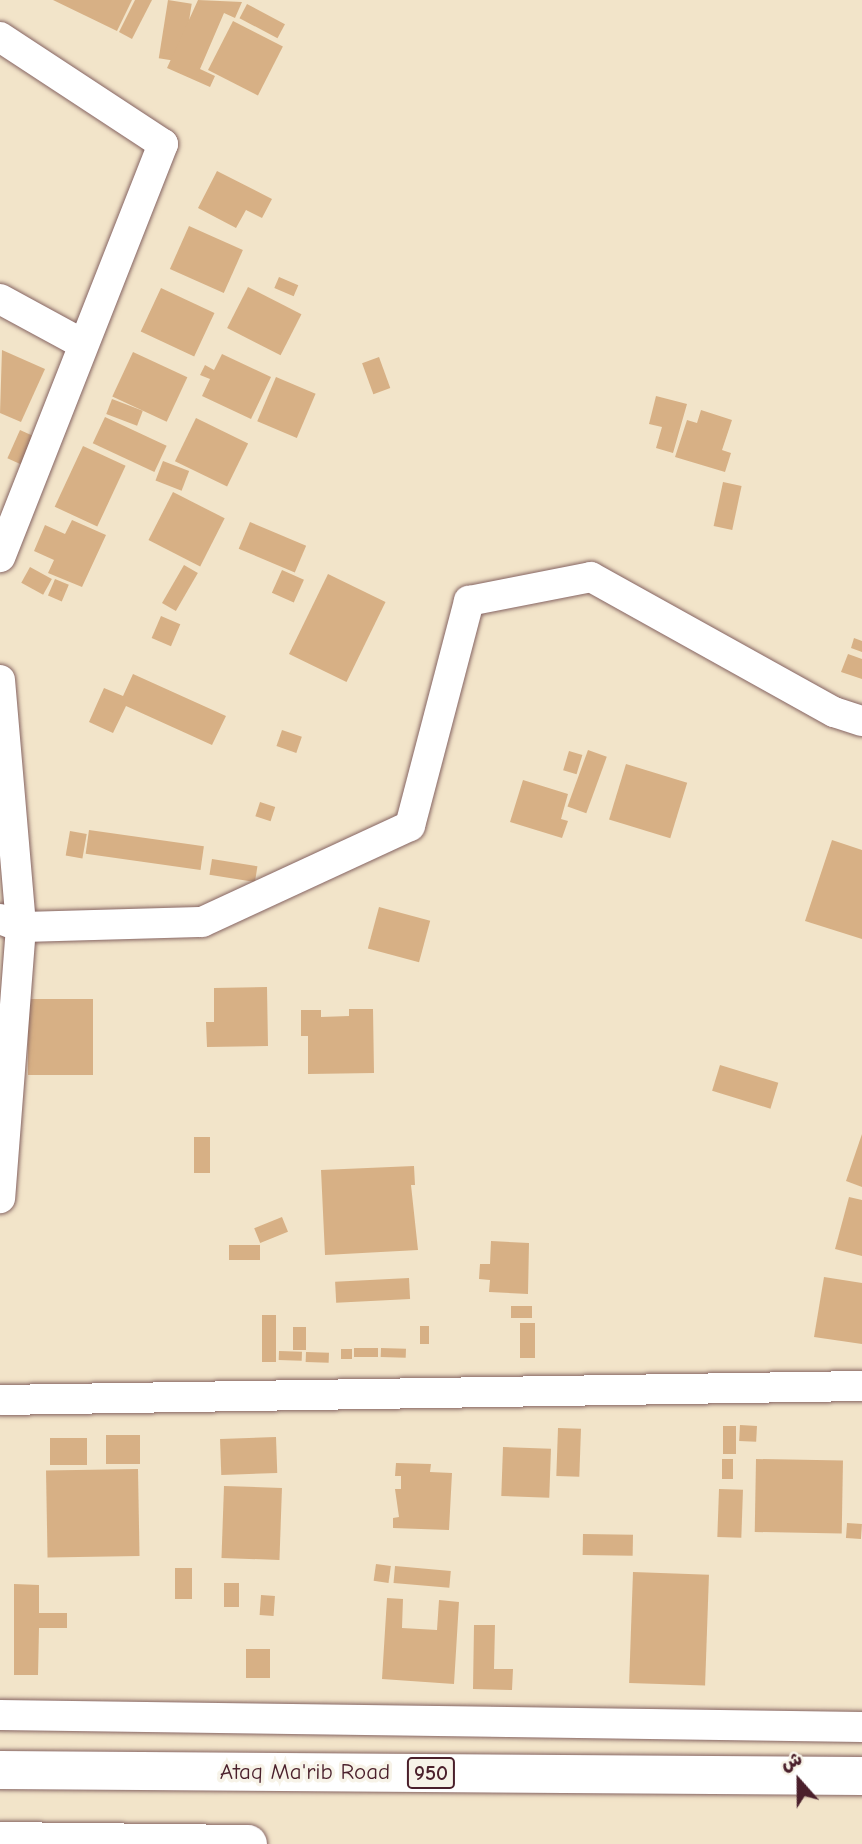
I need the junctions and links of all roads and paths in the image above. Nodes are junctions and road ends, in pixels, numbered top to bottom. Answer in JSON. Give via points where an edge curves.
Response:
{"nodes":[{"id":1,"x":0,"y":37,"type":"edge"},
{"id":2,"x":0,"y":299,"type":"edge"},
{"id":3,"x":83,"y":344,"type":"junction"},
{"id":4,"x":0,"y":557,"type":"edge"},
{"id":5,"x":0,"y":680,"type":"edge"},
{"id":6,"x":862,"y":721,"type":"edge"},
{"id":7,"x":10,"y":923,"type":"edge"},
{"id":8,"x":0,"y":1198,"type":"edge"},
{"id":9,"x":862,"y":1386,"type":"edge"},
{"id":10,"x":0,"y":1400,"type":"edge"},
{"id":11,"x":0,"y":1715,"type":"edge"},
{"id":12,"x":862,"y":1727,"type":"edge"},
{"id":13,"x":0,"y":1770,"type":"edge"},
{"id":14,"x":862,"y":1776,"type":"edge"},
{"id":15,"x":0,"y":1841,"type":"edge"},
{"id":16,"x":248,"y":1844,"type":"edge"}],
"edges":[{"from":1,"to":3,"type":"street","via":[[163,144]]},
{"from":2,"to":3,"type":"street"},
{"from":3,"to":4,"type":"street"},
{"from":5,"to":7,"type":"street"},
{"from":6,"to":7,"type":"street","via":[[834,712],[591,577],[469,601],[410,826],[202,922]]},
{"from":7,"to":8,"type":"street"},
{"from":9,"to":10,"type":"street"},
{"from":11,"to":12,"type":"street"},
{"from":13,"to":14,"type":"main road","name":"Ataq Ma'rib Road","number":"950"},
{"from":15,"to":16,"type":"main road"}]}
